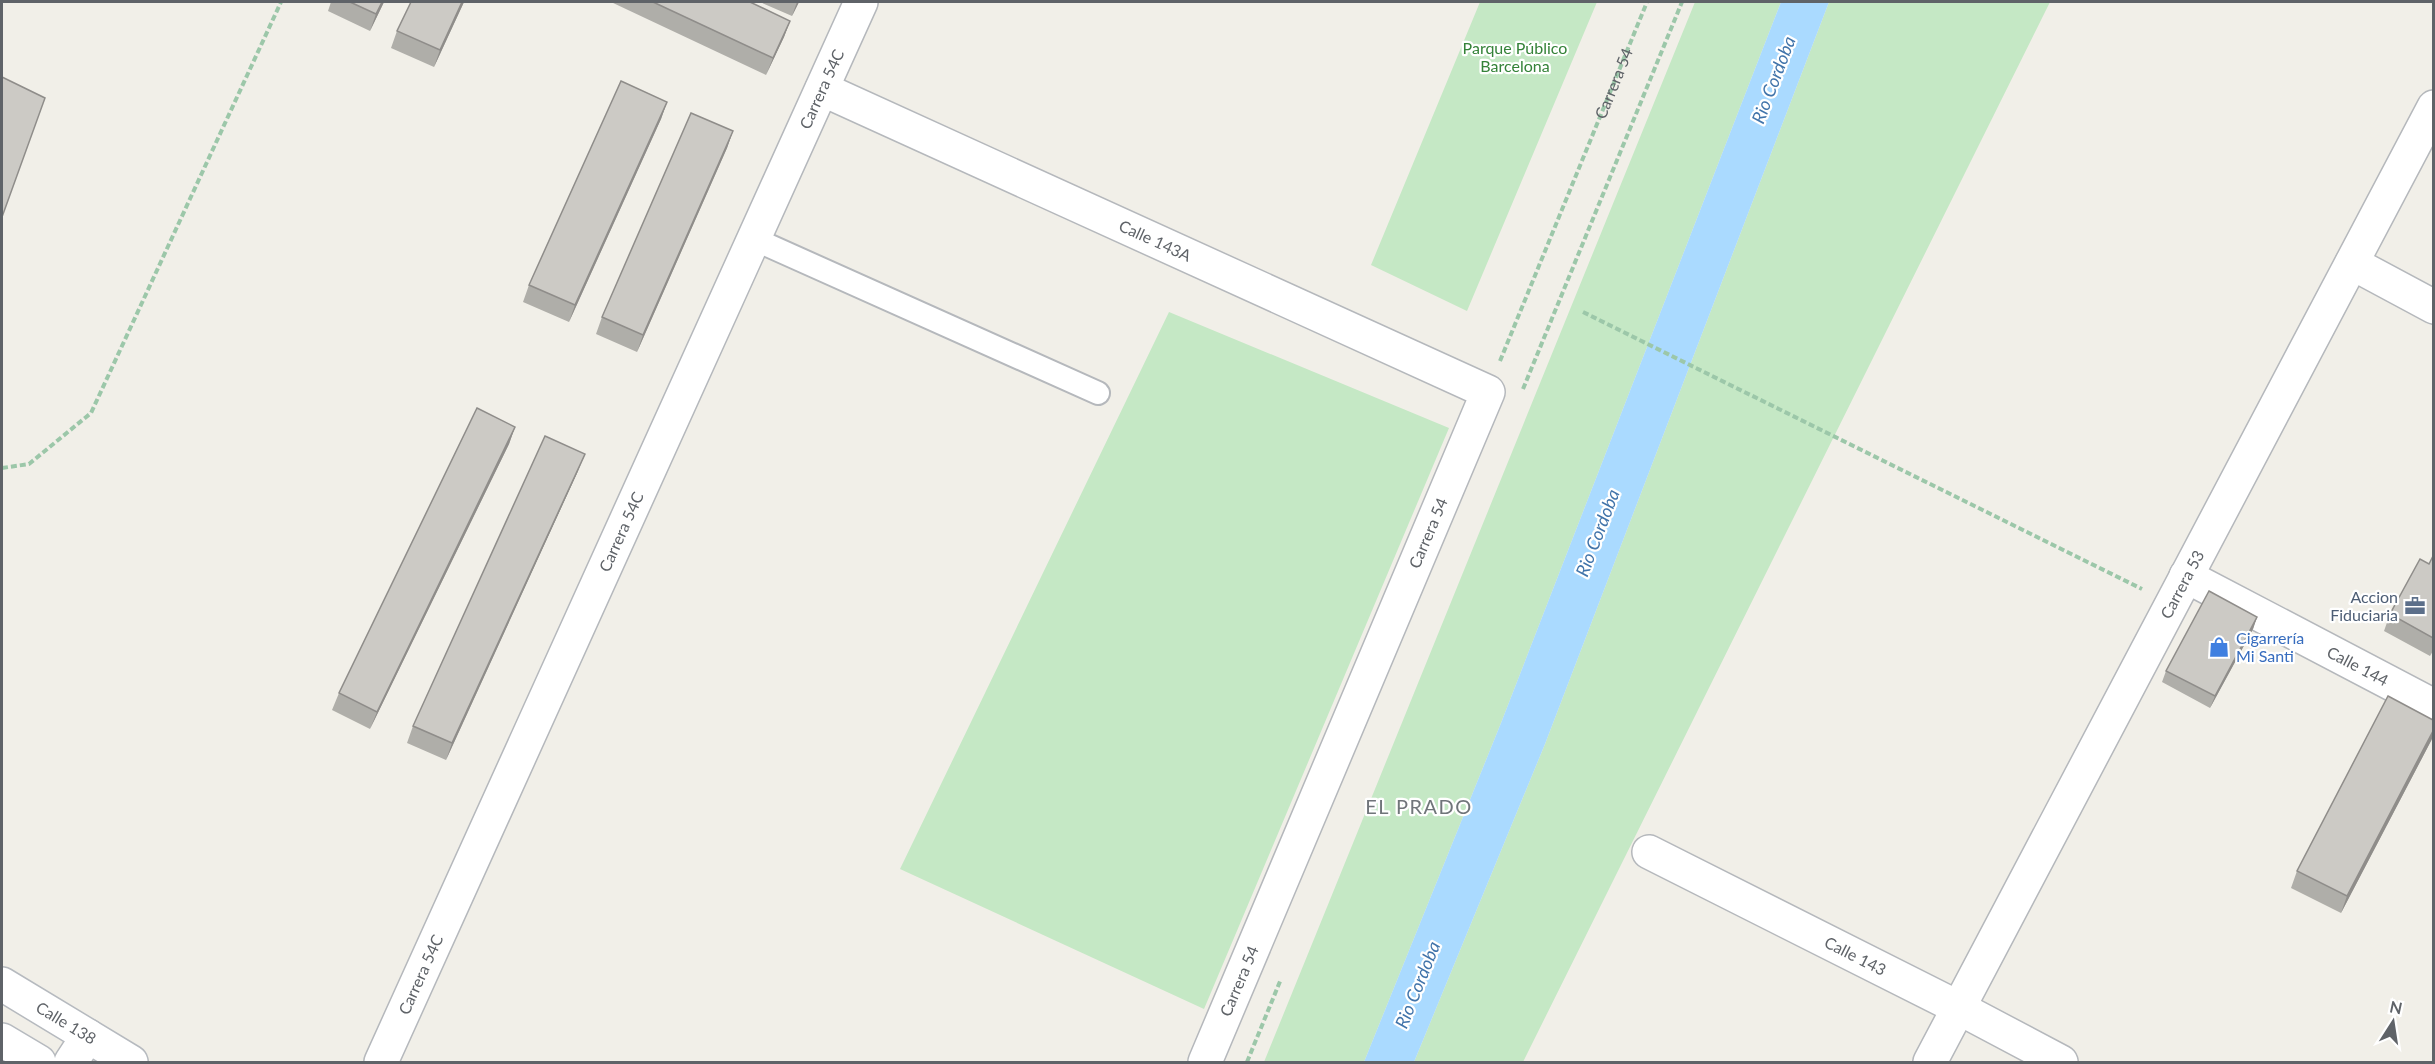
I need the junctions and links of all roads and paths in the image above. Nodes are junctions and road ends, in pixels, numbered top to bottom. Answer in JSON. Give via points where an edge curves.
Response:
{"nodes":[{"id":1,"x":281,"y":2,"type":"edge"},
{"id":2,"x":861,"y":2,"type":"edge"},
{"id":3,"x":1647,"y":2,"type":"edge"},
{"id":4,"x":822,"y":89,"type":"junction"},
{"id":5,"x":2433,"y":107,"type":"edge"},
{"id":6,"x":754,"y":239,"type":"junction"},
{"id":7,"x":2352,"y":263,"type":"junction"},
{"id":8,"x":2433,"y":306,"type":"edge"},
{"id":9,"x":1583,"y":312,"type":"dead end"},
{"id":10,"x":1488,"y":392,"type":"junction"},
{"id":11,"x":1098,"y":393,"type":"dead end"},
{"id":12,"x":2,"y":468,"type":"edge"},
{"id":13,"x":2179,"y":590,"type":"junction"},
{"id":14,"x":2433,"y":706,"type":"edge"},
{"id":15,"x":1649,"y":852,"type":"dead end"},
{"id":16,"x":2,"y":984,"type":"edge"},
{"id":17,"x":1959,"y":1008,"type":"junction"},
{"id":18,"x":2,"y":1040,"type":"edge"},
{"id":19,"x":79,"y":1049,"type":"edge"},
{"id":20,"x":39,"y":1062,"type":"edge"},
{"id":21,"x":131,"y":1062,"type":"edge"},
{"id":22,"x":381,"y":1062,"type":"edge"},
{"id":23,"x":1205,"y":1062,"type":"edge"},
{"id":24,"x":1930,"y":1062,"type":"edge"},
{"id":25,"x":2061,"y":1062,"type":"edge"}],
"edges":[{"from":1,"to":12,"type":"path","via":[[91,413],[29,464]]},
{"from":2,"to":4,"type":"street","name":"Carrera 54C"},
{"from":3,"to":10,"type":"path","name":"Carrera 54"},
{"from":4,"to":6,"type":"street","name":"Carrera 54C"},
{"from":4,"to":10,"type":"street","name":"Calle 143A"},
{"from":5,"to":7,"type":"street","name":"Carrera 53"},
{"from":6,"to":11,"type":"lane"},
{"from":6,"to":22,"type":"street","name":"Carrera 54C"},
{"from":7,"to":8,"type":"street"},
{"from":7,"to":13,"type":"street","name":"Carrera 53"},
{"from":9,"to":13,"type":"path","via":[[1716,379]]},
{"from":10,"to":23,"type":"street","name":"Carrera 54"},
{"from":13,"to":14,"type":"street","name":"Calle 144"},
{"from":13,"to":17,"type":"street","name":"Carrera 53"},
{"from":15,"to":17,"type":"street","name":"Calle 143"},
{"from":16,"to":19,"type":"street","name":"Calle 138"},
{"from":17,"to":24,"type":"street","name":"Carrera 53"},
{"from":17,"to":25,"type":"street","name":"Calle 143"},
{"from":18,"to":20,"type":"street"},
{"from":19,"to":21,"type":"street","name":"Calle 138"}]}
